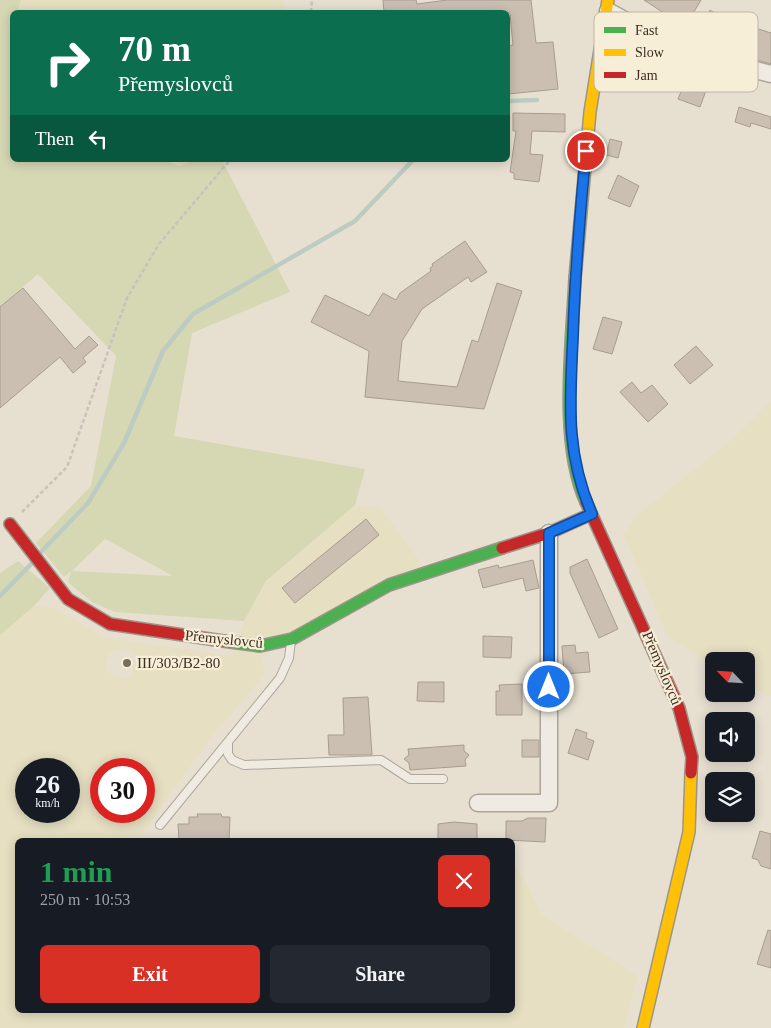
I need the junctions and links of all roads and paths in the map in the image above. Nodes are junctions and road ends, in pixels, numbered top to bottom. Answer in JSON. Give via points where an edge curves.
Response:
{"nodes":[{"id":1,"x":608,"y":5,"type":"edge"},
{"id":2,"x":619,"y":12,"type":"edge"},
{"id":3,"x":758,"y":71,"type":"edge"},
{"id":4,"x":771,"y":74,"type":"edge"},
{"id":5,"x":594,"y":88,"type":"edge"},
{"id":6,"x":228,"y":162,"type":"edge"},
{"id":7,"x":592,"y":514,"type":"junction"},
{"id":8,"x":10,"y":524,"type":"joint"},
{"id":9,"x":549,"y":533,"type":"junction"},
{"id":10,"x":292,"y":639,"type":"junction"},
{"id":11,"x":228,"y":742,"type":"junction"},
{"id":12,"x":443,"y":779,"type":"dead end"},
{"id":13,"x":478,"y":803,"type":"dead end"},
{"id":14,"x":160,"y":825,"type":"dead end"},
{"id":15,"x":643,"y":1028,"type":"edge"}],
"edges":[{"from":1,"to":2,"type":"street"},
{"from":3,"to":4,"type":"street"},
{"from":5,"to":7,"type":"street","name":"Přemyslovců","via":[[576,266],[570,417],[579,486]]},
{"from":6,"to":8,"type":"path","via":[[159,244],[127,298],[67,467]]},
{"from":7,"to":9,"type":"street","name":"Přemyslovců"},
{"from":7,"to":15,"type":"street","name":"Přemyslovců","via":[[679,708],[692,757],[689,832]]},
{"from":8,"to":10,"type":"street","name":"Přemyslovců","via":[[68,599],[110,624],[260,646]]},
{"from":9,"to":10,"type":"street","name":"Přemyslovců","via":[[389,585]]},
{"from":9,"to":13,"type":"street","via":[[548,803]]},
{"from":10,"to":11,"type":"lane","via":[[289,658],[280,678]]},
{"from":11,"to":12,"type":"lane","via":[[228,754],[232,760],[244,765],[381,760],[410,779]]},
{"from":11,"to":14,"type":"lane"}]}
